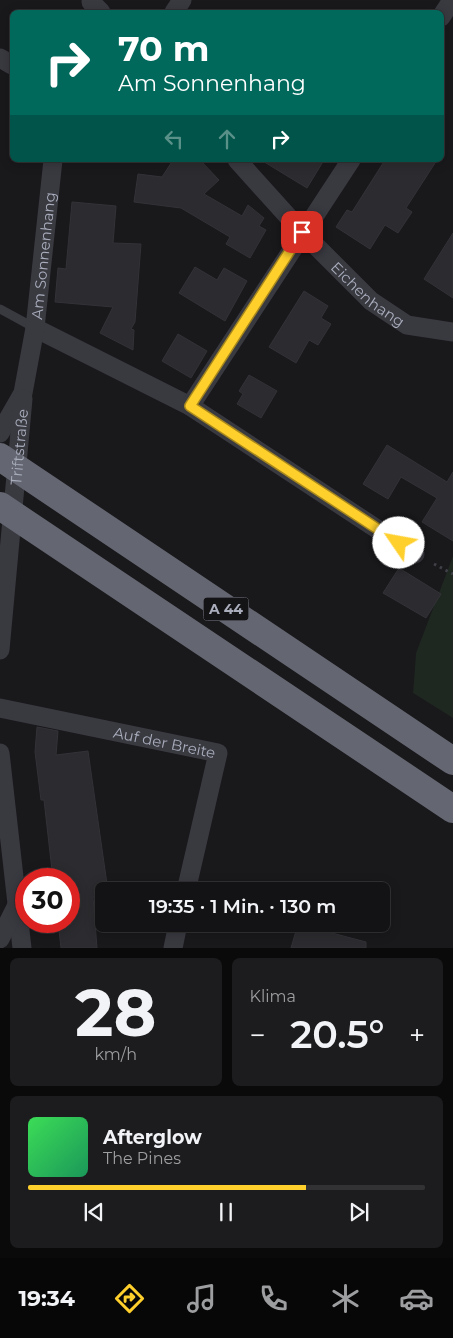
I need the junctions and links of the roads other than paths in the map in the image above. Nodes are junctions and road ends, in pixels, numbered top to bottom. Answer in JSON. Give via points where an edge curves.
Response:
{"nodes":[{"id":1,"x":452,"y":0,"type":"edge"},
{"id":2,"x":444,"y":12,"type":"edge"},
{"id":3,"x":53,"y":162,"type":"edge"},
{"id":4,"x":239,"y":162,"type":"edge"},
{"id":5,"x":351,"y":162,"type":"edge"},
{"id":6,"x":302,"y":232,"type":"junction"},
{"id":7,"x":0,"y":309,"type":"edge"},
{"id":8,"x":35,"y":328,"type":"junction"},
{"id":9,"x":453,"y":332,"type":"edge"},
{"id":10,"x":24,"y":393,"type":"junction"},
{"id":11,"x":190,"y":406,"type":"junction"},
{"id":12,"x":0,"y":433,"type":"edge"},
{"id":13,"x":0,"y":457,"type":"edge"},
{"id":14,"x":4,"y":512,"type":"edge"},
{"id":15,"x":415,"y":554,"type":"dead end"},
{"id":16,"x":0,"y":650,"type":"edge"},
{"id":17,"x":0,"y":708,"type":"edge"},
{"id":18,"x":0,"y":753,"type":"edge"},
{"id":19,"x":453,"y":761,"type":"edge"},
{"id":20,"x":453,"y":809,"type":"edge"},
{"id":21,"x":188,"y":882,"type":"edge"},
{"id":22,"x":15,"y":887,"type":"edge"},
{"id":23,"x":15,"y":909,"type":"edge"},
{"id":24,"x":176,"y":932,"type":"edge"},
{"id":25,"x":20,"y":933,"type":"edge"},
{"id":26,"x":0,"y":939,"type":"edge"},
{"id":27,"x":22,"y":948,"type":"edge"},
{"id":28,"x":173,"y":948,"type":"edge"}],
"edges":[{"from":1,"to":2,"type":"street"},
{"from":3,"to":8,"type":"street","name":"Am Sonnenhang"},
{"from":4,"to":6,"type":"street","name":"Eichenhang"},
{"from":5,"to":6,"type":"street"},
{"from":6,"to":9,"type":"street","name":"Eichenhang","via":[[371,301],[407,325]]},
{"from":6,"to":11,"type":"street"},
{"from":7,"to":8,"type":"lane"},
{"from":8,"to":10,"type":"street","name":"Triftstraße"},
{"from":8,"to":11,"type":"street","name":"Am Sonnenhang"},
{"from":10,"to":12,"type":"street"},
{"from":10,"to":14,"type":"street","name":"Triftstraße"},
{"from":11,"to":15,"type":"street","name":"Am Sonnenhang"},
{"from":13,"to":19,"type":"highway","number":"A 44","bridge":true},
{"from":14,"to":16,"type":"street","name":"Triftstraße"},
{"from":14,"to":20,"type":"highway","number":"A 44","bridge":true},
{"from":17,"to":21,"type":"street","name":"Auf der Breite","via":[[218,753]]},
{"from":18,"to":22,"type":"street"},
{"from":23,"to":26,"type":"street"},
{"from":24,"to":28,"type":"street"},
{"from":25,"to":27,"type":"street"}]}
